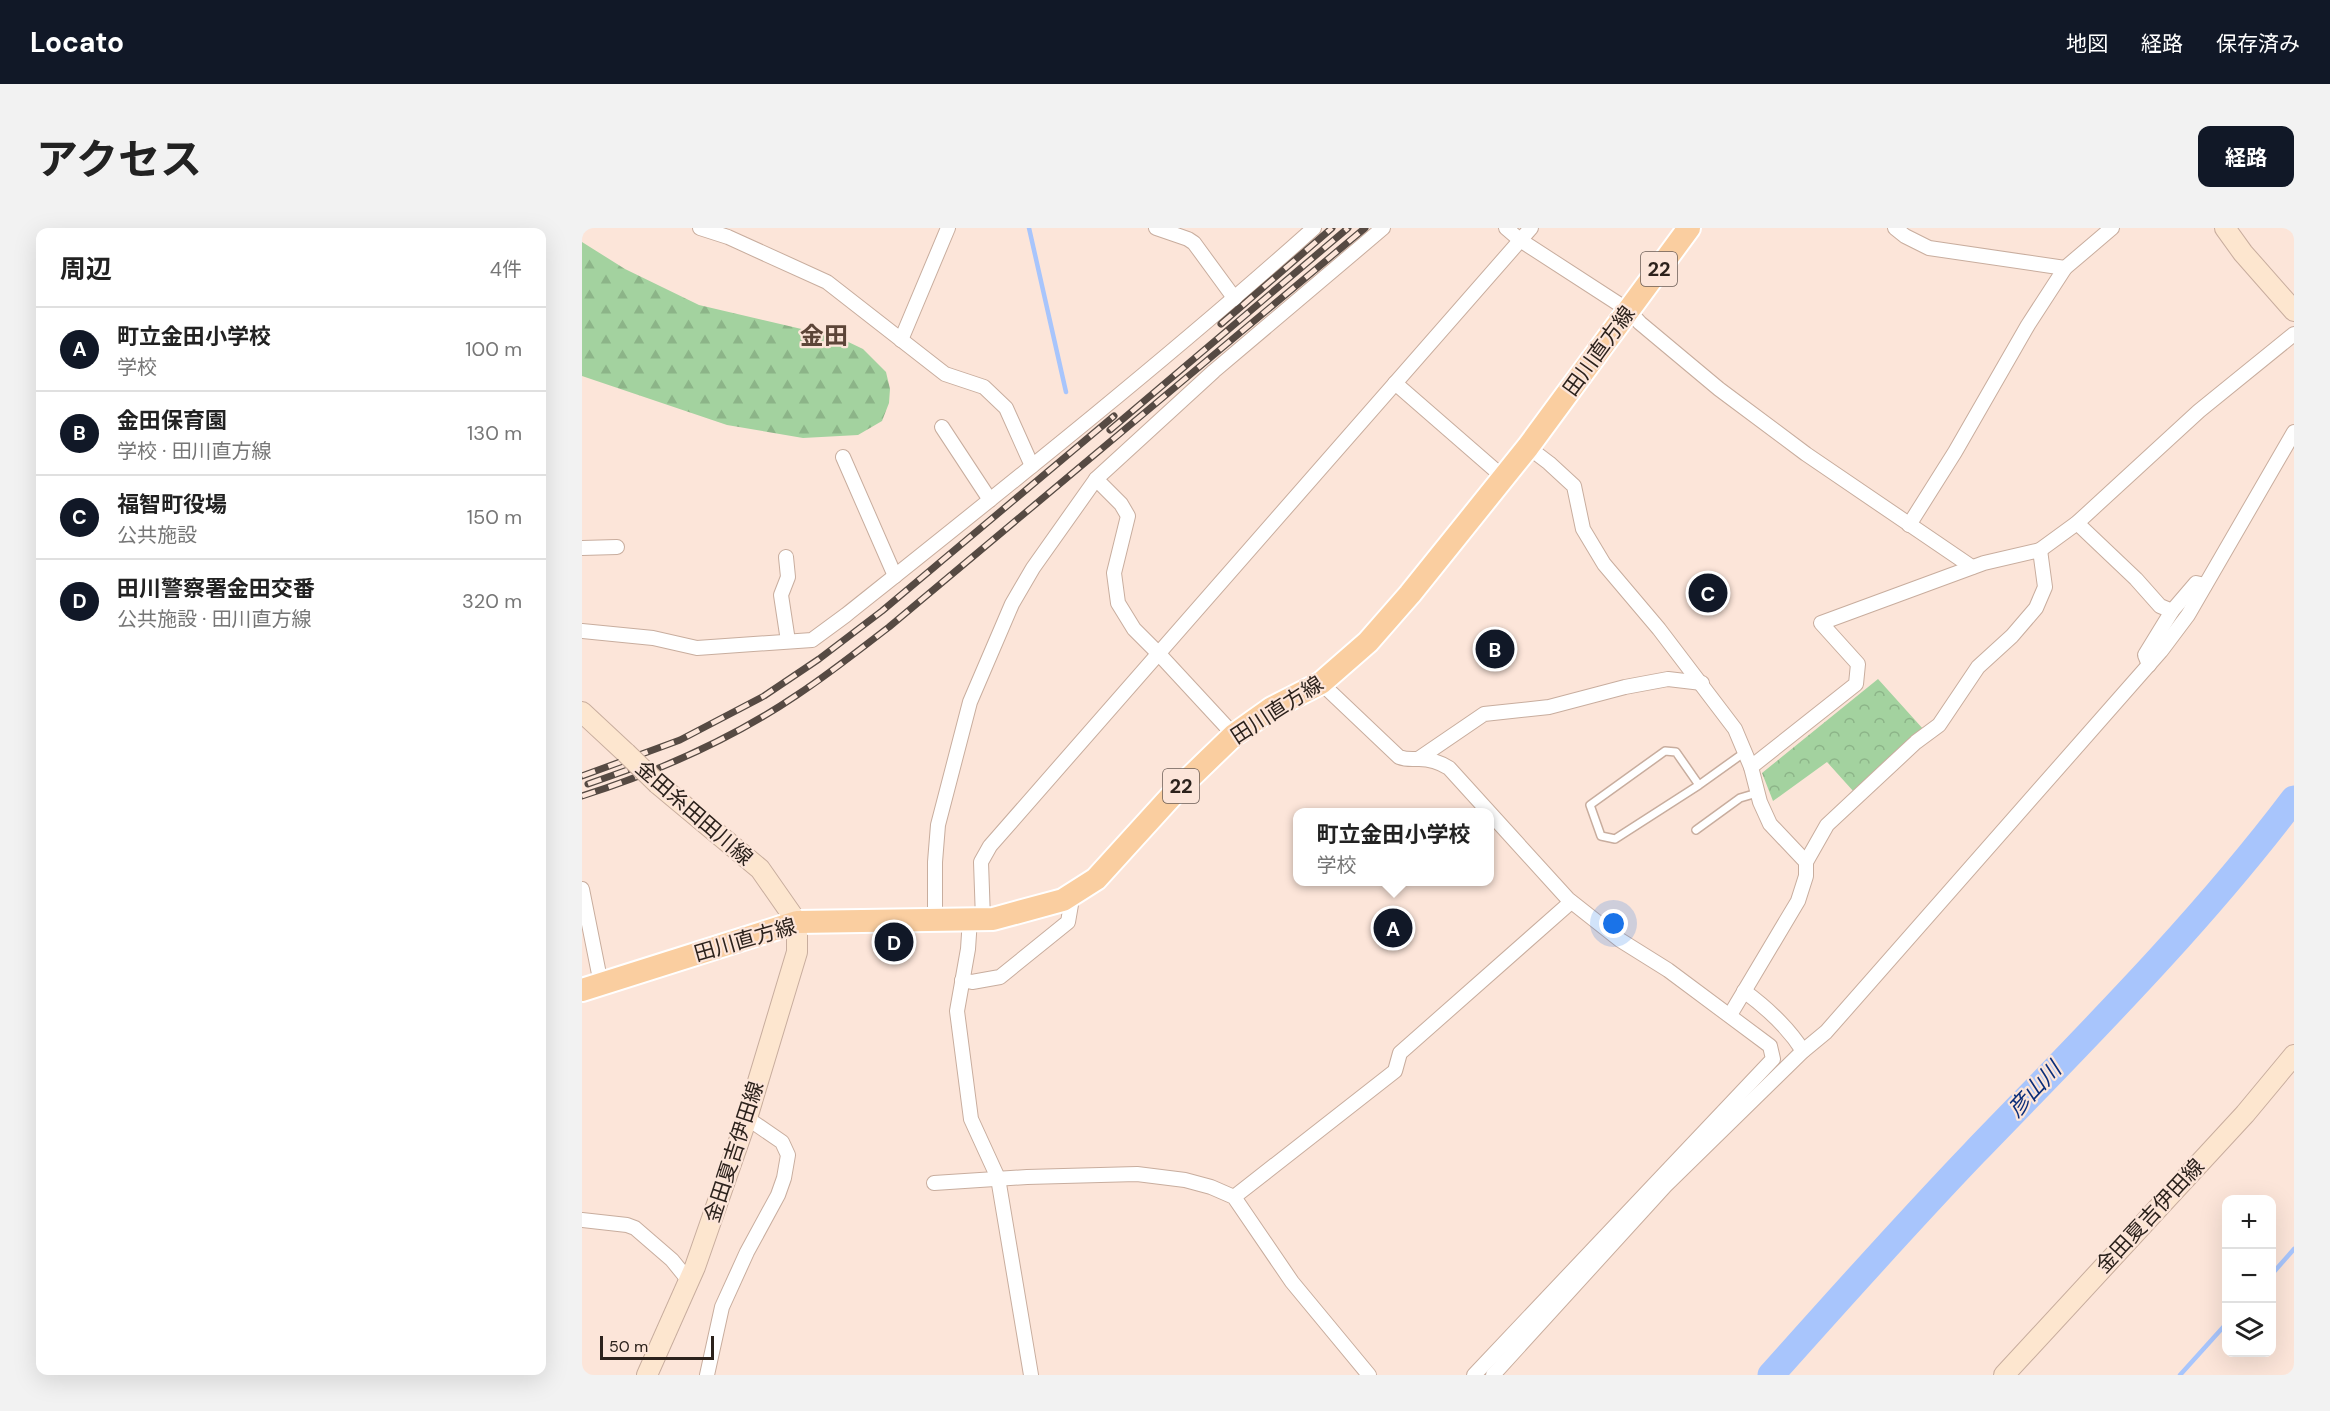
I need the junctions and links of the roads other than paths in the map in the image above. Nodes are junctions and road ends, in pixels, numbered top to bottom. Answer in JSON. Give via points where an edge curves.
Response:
{"nodes":[{"id":1,"x":700,"y":228,"type":"edge"},
{"id":2,"x":948,"y":228,"type":"edge"},
{"id":3,"x":1156,"y":228,"type":"edge"},
{"id":4,"x":1314,"y":228,"type":"edge"},
{"id":5,"x":1383,"y":228,"type":"edge"},
{"id":6,"x":1506,"y":228,"type":"edge"},
{"id":7,"x":1531,"y":228,"type":"edge"},
{"id":8,"x":1689,"y":228,"type":"edge"},
{"id":9,"x":1895,"y":228,"type":"edge"},
{"id":10,"x":2112,"y":228,"type":"edge"},
{"id":11,"x":2225,"y":228,"type":"edge"},
{"id":12,"x":1520,"y":240,"type":"junction"},
{"id":13,"x":2065,"y":268,"type":"junction"},
{"id":14,"x":1235,"y":299,"type":"junction"},
{"id":15,"x":1629,"y":310,"type":"junction"},
{"id":16,"x":2294,"y":311,"type":"edge"},
{"id":17,"x":2294,"y":334,"type":"edge"},
{"id":18,"x":901,"y":340,"type":"junction"},
{"id":19,"x":1395,"y":383,"type":"junction"},
{"id":20,"x":942,"y":427,"type":"dead end"},
{"id":21,"x":2294,"y":432,"type":"edge"},
{"id":22,"x":1528,"y":447,"type":"junction"},
{"id":23,"x":843,"y":457,"type":"dead end"},
{"id":24,"x":1032,"y":466,"type":"junction"},
{"id":25,"x":1503,"y":477,"type":"junction"},
{"id":26,"x":1096,"y":479,"type":"junction"},
{"id":27,"x":990,"y":500,"type":"junction"},
{"id":28,"x":2077,"y":523,"type":"junction"},
{"id":29,"x":1909,"y":525,"type":"junction"},
{"id":30,"x":617,"y":547,"type":"dead end"},
{"id":31,"x":582,"y":548,"type":"edge"},
{"id":32,"x":2040,"y":550,"type":"junction"},
{"id":33,"x":786,"y":557,"type":"dead end"},
{"id":34,"x":1972,"y":567,"type":"junction"},
{"id":35,"x":895,"y":576,"type":"junction"},
{"id":36,"x":2205,"y":585,"type":"junction"},
{"id":37,"x":2172,"y":611,"type":"junction"},
{"id":38,"x":582,"y":631,"type":"edge"},
{"id":39,"x":788,"y":641,"type":"junction"},
{"id":40,"x":1160,"y":654,"type":"junction"},
{"id":41,"x":2149,"y":666,"type":"junction"},
{"id":42,"x":1321,"y":683,"type":"junction"},
{"id":43,"x":1702,"y":683,"type":"junction"},
{"id":44,"x":582,"y":712,"type":"edge"},
{"id":45,"x":1234,"y":735,"type":"junction"},
{"id":46,"x":1745,"y":752,"type":"junction"},
{"id":47,"x":1418,"y":759,"type":"junction"},
{"id":48,"x":1751,"y":767,"type":"junction"},
{"id":49,"x":1699,"y":785,"type":"junction"},
{"id":50,"x":1757,"y":793,"type":"junction"},
{"id":51,"x":1485,"y":808,"type":"edge"},
{"id":52,"x":1494,"y":817,"type":"edge"},
{"id":53,"x":1696,"y":830,"type":"dead end"},
{"id":54,"x":1806,"y":862,"type":"junction"},
{"id":55,"x":582,"y":889,"type":"edge"},
{"id":56,"x":1073,"y":893,"type":"junction"},
{"id":57,"x":1571,"y":902,"type":"junction"},
{"id":58,"x":934,"y":919,"type":"junction"},
{"id":59,"x":976,"y":919,"type":"junction"},
{"id":60,"x":797,"y":922,"type":"junction"},
{"id":61,"x":962,"y":980,"type":"junction"},
{"id":62,"x":592,"y":987,"type":"edge"},
{"id":63,"x":1744,"y":991,"type":"junction"},
{"id":64,"x":1730,"y":1015,"type":"junction"},
{"id":65,"x":1803,"y":1051,"type":"junction"},
{"id":66,"x":2294,"y":1055,"type":"edge"},
{"id":67,"x":747,"y":1118,"type":"junction"},
{"id":68,"x":998,"y":1178,"type":"junction"},
{"id":69,"x":934,"y":1183,"type":"dead end"},
{"id":70,"x":1234,"y":1197,"type":"junction"},
{"id":71,"x":582,"y":1220,"type":"edge"},
{"id":72,"x":689,"y":1281,"type":"junction"},
{"id":73,"x":1530,"y":1314,"type":"junction"},
{"id":74,"x":1540,"y":1325,"type":"junction"},
{"id":75,"x":647,"y":1375,"type":"edge"},
{"id":76,"x":707,"y":1375,"type":"edge"},
{"id":77,"x":1031,"y":1375,"type":"edge"},
{"id":78,"x":1369,"y":1375,"type":"edge"},
{"id":79,"x":1474,"y":1375,"type":"edge"},
{"id":80,"x":1493,"y":1375,"type":"edge"},
{"id":81,"x":2004,"y":1375,"type":"edge"}],
"edges":[{"from":1,"to":18,"type":"street","via":[[827,282]]},
{"from":2,"to":18,"type":"street"},
{"from":3,"to":14,"type":"street","via":[[1194,243]]},
{"from":4,"to":14,"type":"street"},
{"from":5,"to":26,"type":"street","via":[[1214,371]]},
{"from":6,"to":12,"type":"street"},
{"from":7,"to":12,"type":"street"},
{"from":8,"to":15,"type":"main road","name":"田川直方線","number":"22"},
{"from":9,"to":13,"type":"street","via":[[1929,248]]},
{"from":10,"to":13,"type":"street"},
{"from":11,"to":16,"type":"main road"},
{"from":12,"to":15,"type":"street"},
{"from":12,"to":19,"type":"street"},
{"from":13,"to":29,"type":"street"},
{"from":14,"to":24,"type":"street"},
{"from":15,"to":22,"type":"main road","name":"田川直方線","number":"22"},
{"from":15,"to":29,"type":"street","via":[[1719,389]]},
{"from":17,"to":28,"type":"street","via":[[2199,411]]},
{"from":18,"to":24,"type":"street","via":[[945,374],[984,387],[1006,408]]},
{"from":19,"to":25,"type":"street"},
{"from":19,"to":40,"type":"street"},
{"from":20,"to":27,"type":"street"},
{"from":21,"to":36,"type":"street"},
{"from":22,"to":25,"type":"main road","name":"田川直方線","number":"22"},
{"from":22,"to":43,"type":"street","via":[[1574,486],[1583,529],[1604,564]]},
{"from":23,"to":35,"type":"street"},
{"from":24,"to":27,"type":"street"},
{"from":25,"to":42,"type":"main road","name":"田川直方線","number":"22","via":[[1368,642]]},
{"from":26,"to":40,"type":"street","via":[[1122,504],[1128,516],[1114,573],[1118,603],[1134,629]]},
{"from":26,"to":58,"type":"street","via":[[1012,604],[970,702],[938,825]]},
{"from":27,"to":35,"type":"street"},
{"from":28,"to":32,"type":"street"},
{"from":28,"to":37,"type":"street","via":[[2160,606]]},
{"from":29,"to":34,"type":"street"},
{"from":30,"to":31,"type":"street"},
{"from":32,"to":34,"type":"street"},
{"from":32,"to":54,"type":"street","via":[[2045,587],[2036,608],[1978,667],[1939,725],[1916,741],[1827,825]]},
{"from":33,"to":39,"type":"street","via":[[788,577],[781,595]]},
{"from":34,"to":48,"type":"street","via":[[1821,622],[1858,664],[1856,684]]},
{"from":35,"to":39,"type":"street","via":[[812,640]]},
{"from":36,"to":37,"type":"street","via":[[2196,583]]},
{"from":36,"to":41,"type":"street","via":[[2188,615]]},
{"from":37,"to":41,"type":"street","via":[[2145,655]]},
{"from":38,"to":39,"type":"street","via":[[653,638],[697,648]]},
{"from":40,"to":45,"type":"street"},
{"from":40,"to":59,"type":"street","via":[[990,846],[981,862]]},
{"from":41,"to":65,"type":"street","via":[[1826,1032]]},
{"from":42,"to":45,"type":"main road","name":"田川直方線","number":"22","via":[[1272,708]]},
{"from":42,"to":47,"type":"street","via":[[1399,757]]},
{"from":43,"to":46,"type":"street","via":[[1735,729]]},
{"from":43,"to":47,"type":"street","via":[[1668,679],[1550,707],[1484,714]]},
{"from":44,"to":60,"type":"main road","name":"金田糸田田川線","bridge":true,"via":[[658,784],[760,869]]},
{"from":45,"to":56,"type":"main road","name":"田川直方線","number":"22","via":[[1176,791],[1096,879]]},
{"from":46,"to":48,"type":"street"},
{"from":46,"to":49,"type":"lane"},
{"from":47,"to":51,"type":"street","via":[[1449,768]]},
{"from":48,"to":50,"type":"street"},
{"from":49,"to":49,"type":"lane","via":[[1615,838],[1601,836],[1590,805],[1665,751],[1676,752]]},
{"from":50,"to":53,"type":"lane","via":[[1740,798]]},
{"from":50,"to":54,"type":"street","via":[[1770,824]]},
{"from":52,"to":57,"type":"street"},
{"from":54,"to":63,"type":"street","via":[[1798,901]]},
{"from":55,"to":62,"type":"street"},
{"from":56,"to":59,"type":"main road","name":"田川直方線","number":"22","via":[[1053,903],[993,919]]},
{"from":56,"to":61,"type":"street","via":[[1068,922],[1000,977]]},
{"from":57,"to":64,"type":"street"},
{"from":57,"to":70,"type":"street","via":[[1400,1053],[1395,1071]]},
{"from":58,"to":59,"type":"main road","name":"田川直方線","number":"22"},
{"from":58,"to":60,"type":"main road","name":"田川直方線","number":"22"},
{"from":59,"to":61,"type":"street"},
{"from":60,"to":62,"type":"main road","name":"田川直方線","number":"22"},
{"from":60,"to":67,"type":"main road","name":"金田夏吉伊田線","via":[[796,952]]},
{"from":61,"to":68,"type":"street","via":[[957,1011],[970,1119]]},
{"from":63,"to":64,"type":"street"},
{"from":63,"to":65,"type":"street","via":[[1786,1028]]},
{"from":64,"to":73,"type":"street","via":[[1770,1046],[1773,1059]]},
{"from":65,"to":74,"type":"street","via":[[1665,1186]]},
{"from":66,"to":81,"type":"main road","name":"金田夏吉伊田線","via":[[2245,1114]]},
{"from":67,"to":72,"type":"main road","name":"金田夏吉伊田線"},
{"from":67,"to":76,"type":"street","via":[[782,1142],[788,1155],[778,1195],[722,1307]]},
{"from":68,"to":69,"type":"street"},
{"from":68,"to":70,"type":"street","via":[[1137,1174],[1185,1180]]},
{"from":68,"to":77,"type":"street"},
{"from":70,"to":78,"type":"street","via":[[1292,1282]]},
{"from":71,"to":72,"type":"street","via":[[635,1228],[672,1260]]},
{"from":72,"to":75,"type":"main road","name":"金田夏吉伊田線"},
{"from":73,"to":74,"type":"street"},
{"from":73,"to":79,"type":"street"},
{"from":74,"to":80,"type":"street"}]}
